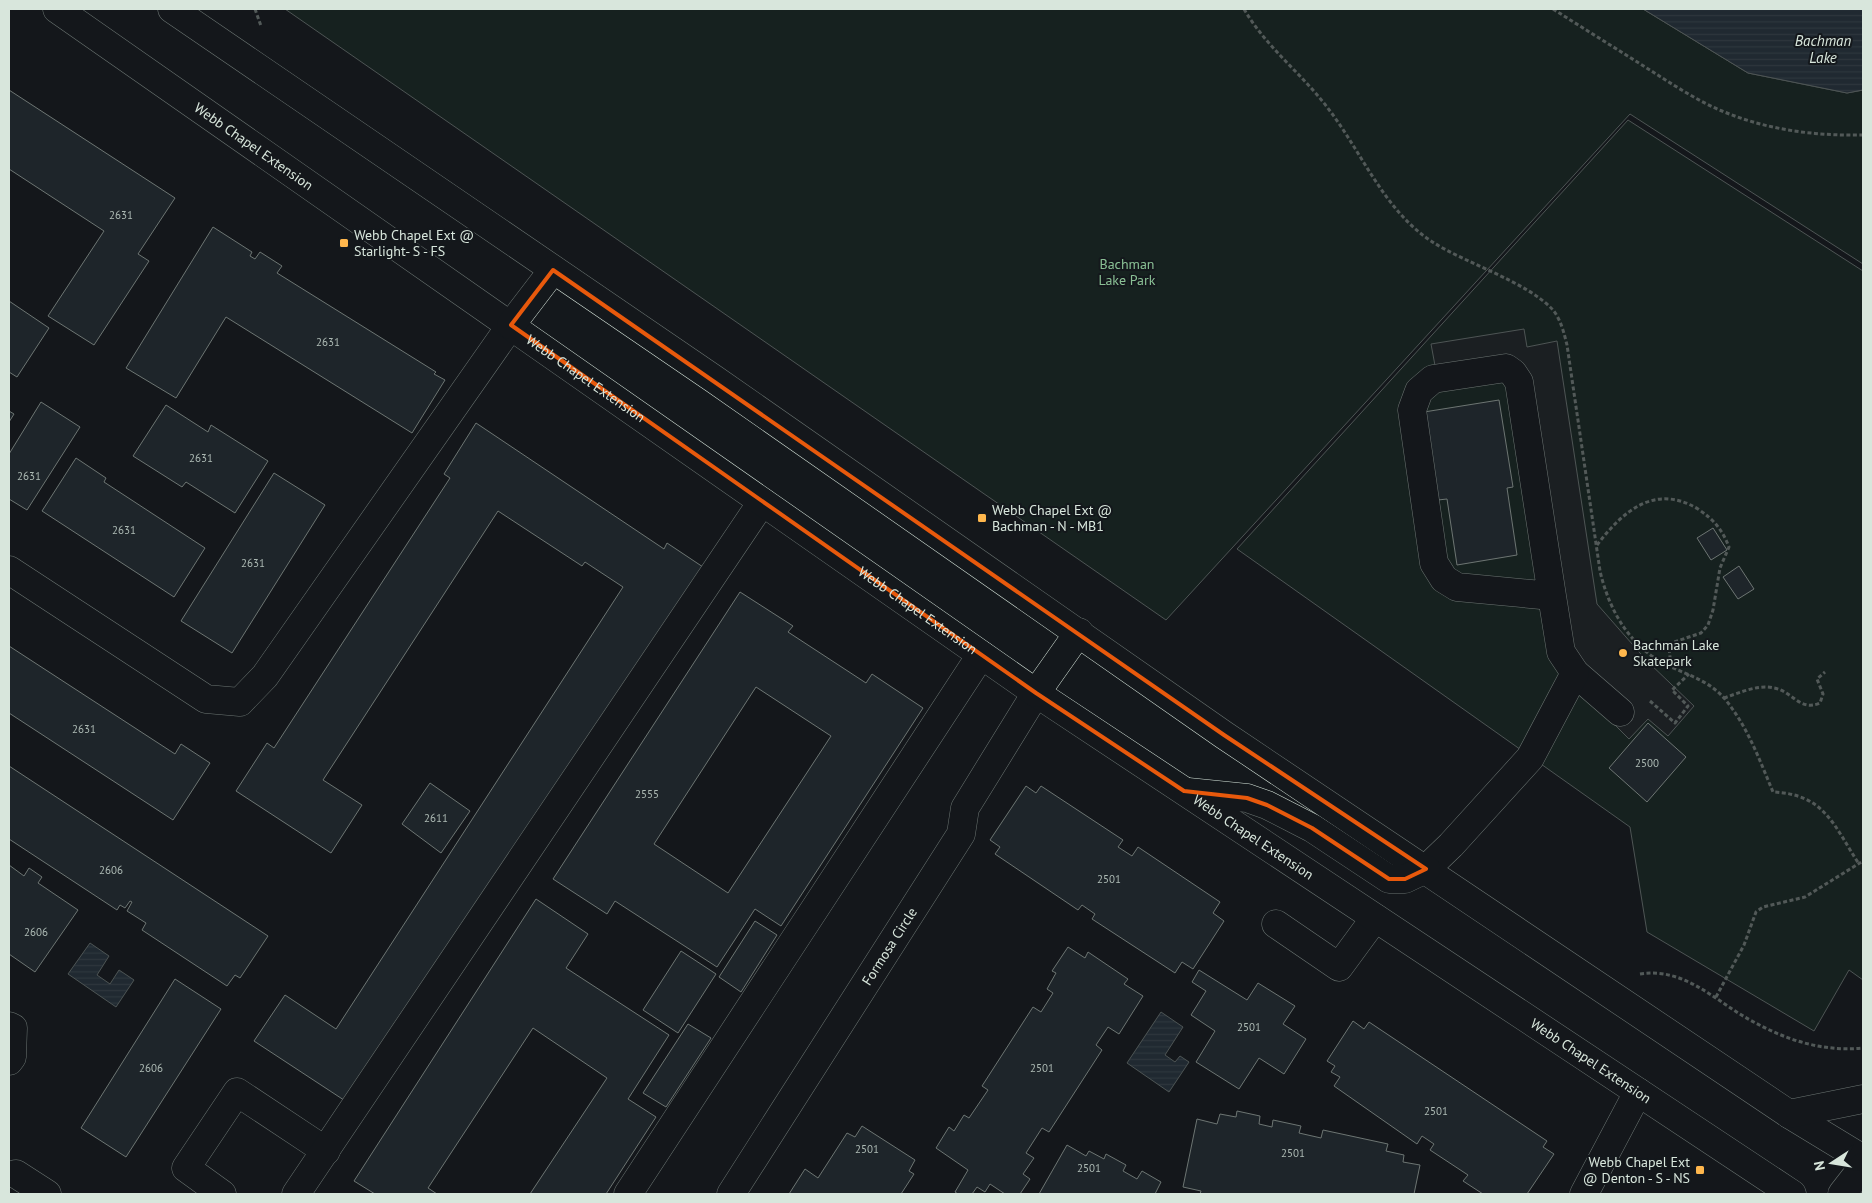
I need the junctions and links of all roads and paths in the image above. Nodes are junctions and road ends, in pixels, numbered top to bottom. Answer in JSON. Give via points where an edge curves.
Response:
{"nodes":[{"id":1,"x":57,"y":9,"type":"edge"},
{"id":2,"x":172,"y":9,"type":"edge"},
{"id":3,"x":255,"y":9,"type":"edge"},
{"id":4,"x":1553,"y":9,"type":"edge"},
{"id":5,"x":261,"y":26,"type":"dead end"},
{"id":6,"x":1863,"y":135,"type":"edge"},
{"id":7,"x":553,"y":270,"type":"junction"},
{"id":8,"x":511,"y":325,"type":"junction"},
{"id":9,"x":762,"y":502,"type":"junction"},
{"id":10,"x":1597,"y":545,"type":"dead end"},
{"id":11,"x":9,"y":570,"type":"edge"},
{"id":12,"x":1552,"y":596,"type":"junction"},
{"id":13,"x":1079,"y":632,"type":"junction"},
{"id":14,"x":981,"y":655,"type":"junction"},
{"id":15,"x":1671,"y":667,"type":"dead end"},
{"id":16,"x":1575,"y":672,"type":"junction"},
{"id":17,"x":1825,"y":672,"type":"dead end"},
{"id":18,"x":1689,"y":674,"type":"dead end"},
{"id":19,"x":1036,"y":693,"type":"junction"},
{"id":20,"x":1724,"y":698,"type":"dead end"},
{"id":21,"x":1620,"y":712,"type":"dead end"},
{"id":22,"x":1675,"y":723,"type":"dead end"},
{"id":23,"x":1184,"y":791,"type":"junction"},
{"id":24,"x":1773,"y":792,"type":"dead end"},
{"id":25,"x":1863,"y":861,"type":"edge"},
{"id":26,"x":1859,"y":864,"type":"junction"},
{"id":27,"x":1426,"y":869,"type":"junction"},
{"id":28,"x":1375,"y":918,"type":"junction"},
{"id":29,"x":1276,"y":924,"type":"dead end"},
{"id":30,"x":1640,"y":974,"type":"dead end"},
{"id":31,"x":1716,"y":997,"type":"junction"},
{"id":32,"x":9,"y":1026,"type":"edge"},
{"id":33,"x":1863,"y":1048,"type":"edge"},
{"id":34,"x":9,"y":1061,"type":"edge"},
{"id":35,"x":1638,"y":1092,"type":"junction"},
{"id":36,"x":1863,"y":1099,"type":"edge"},
{"id":37,"x":1789,"y":1114,"type":"junction"},
{"id":38,"x":326,"y":1151,"type":"junction"},
{"id":39,"x":1863,"y":1159,"type":"edge"},
{"id":40,"x":1863,"y":1167,"type":"edge"},
{"id":41,"x":16,"y":1174,"type":"dead end"},
{"id":42,"x":47,"y":1194,"type":"edge"},
{"id":43,"x":222,"y":1194,"type":"edge"},
{"id":44,"x":296,"y":1194,"type":"edge"},
{"id":45,"x":628,"y":1194,"type":"edge"},
{"id":46,"x":731,"y":1194,"type":"edge"},
{"id":47,"x":1584,"y":1194,"type":"edge"},
{"id":48,"x":1792,"y":1194,"type":"edge"},
{"id":49,"x":1842,"y":1194,"type":"edge"}],
"edges":[{"from":1,"to":8,"type":"main road","name":"Webb Chapel Extension"},
{"from":2,"to":7,"type":"main road"},
{"from":3,"to":5,"type":"path"},
{"from":4,"to":6,"type":"path","via":[[1683,91],[1721,111],[1788,130],[1832,136]]},
{"from":7,"to":8,"type":"main road"},
{"from":7,"to":13,"type":"main road"},
{"from":8,"to":9,"type":"main road","name":"Webb Chapel Extension"},
{"from":8,"to":11,"type":"main road","via":[[265,676],[240,702],[206,699]]},
{"from":9,"to":14,"type":"main road","name":"Webb Chapel Extension"},
{"from":9,"to":38,"type":"main road"},
{"from":10,"to":15,"type":"path","via":[[1628,512],[1638,505],[1664,498],[1692,506],[1720,526],[1729,547],[1720,568],[1708,625],[1701,633],[1674,642],[1669,648]]},
{"from":12,"to":12,"type":"main road","via":[[1458,587],[1444,579],[1434,564],[1412,410],[1419,391],[1433,379],[1506,368],[1519,382]]},
{"from":12,"to":16,"type":"main road","via":[[1561,652]]},
{"from":13,"to":19,"type":"main road","name":"Formosa Circle"},
{"from":13,"to":27,"type":"main road","via":[[1224,735]]},
{"from":14,"to":19,"type":"main road","name":"Webb Chapel Extension"},
{"from":14,"to":45,"type":"main road"},
{"from":16,"to":21,"type":"main road"},
{"from":16,"to":27,"type":"main road","via":[[1530,758],[1452,845]]},
{"from":17,"to":20,"type":"path","via":[[1817,679],[1823,694],[1820,703],[1811,707],[1774,688],[1745,690]]},
{"from":18,"to":22,"type":"path","via":[[1672,690],[1688,706]]},
{"from":19,"to":23,"type":"main road","name":"Webb Chapel Extension"},
{"from":19,"to":46,"type":"main road","name":"Formosa Circle","via":[[965,808],[961,834]]},
{"from":23,"to":27,"type":"main road","via":[[1247,798],[1267,805],[1312,828],[1389,879],[1405,879]]},
{"from":23,"to":28,"type":"main road","name":"Webb Chapel Extension"},
{"from":24,"to":26,"type":"path","via":[[1790,793],[1817,805]]},
{"from":25,"to":26,"type":"path"},
{"from":26,"to":31,"type":"path","via":[[1805,898],[1763,907],[1756,912],[1744,945]]},
{"from":27,"to":37,"type":"main road"},
{"from":28,"to":29,"type":"main road","via":[[1339,966]]},
{"from":28,"to":35,"type":"main road","name":"Webb Chapel Extension"},
{"from":30,"to":31,"type":"path","via":[[1670,973]]},
{"from":31,"to":33,"type":"path","via":[[1749,1019],[1794,1040],[1820,1048]]},
{"from":32,"to":34,"type":"main road","via":[[13,1028]]},
{"from":35,"to":47,"type":"main road"},
{"from":35,"to":48,"type":"main road","name":"Webb Chapel Extension"},
{"from":36,"to":37,"type":"main road"},
{"from":37,"to":39,"type":"main road"},
{"from":38,"to":43,"type":"main road","via":[[237,1092],[186,1168]]},
{"from":38,"to":44,"type":"main road"},
{"from":40,"to":49,"type":"main road"},
{"from":41,"to":42,"type":"main road"}]}
